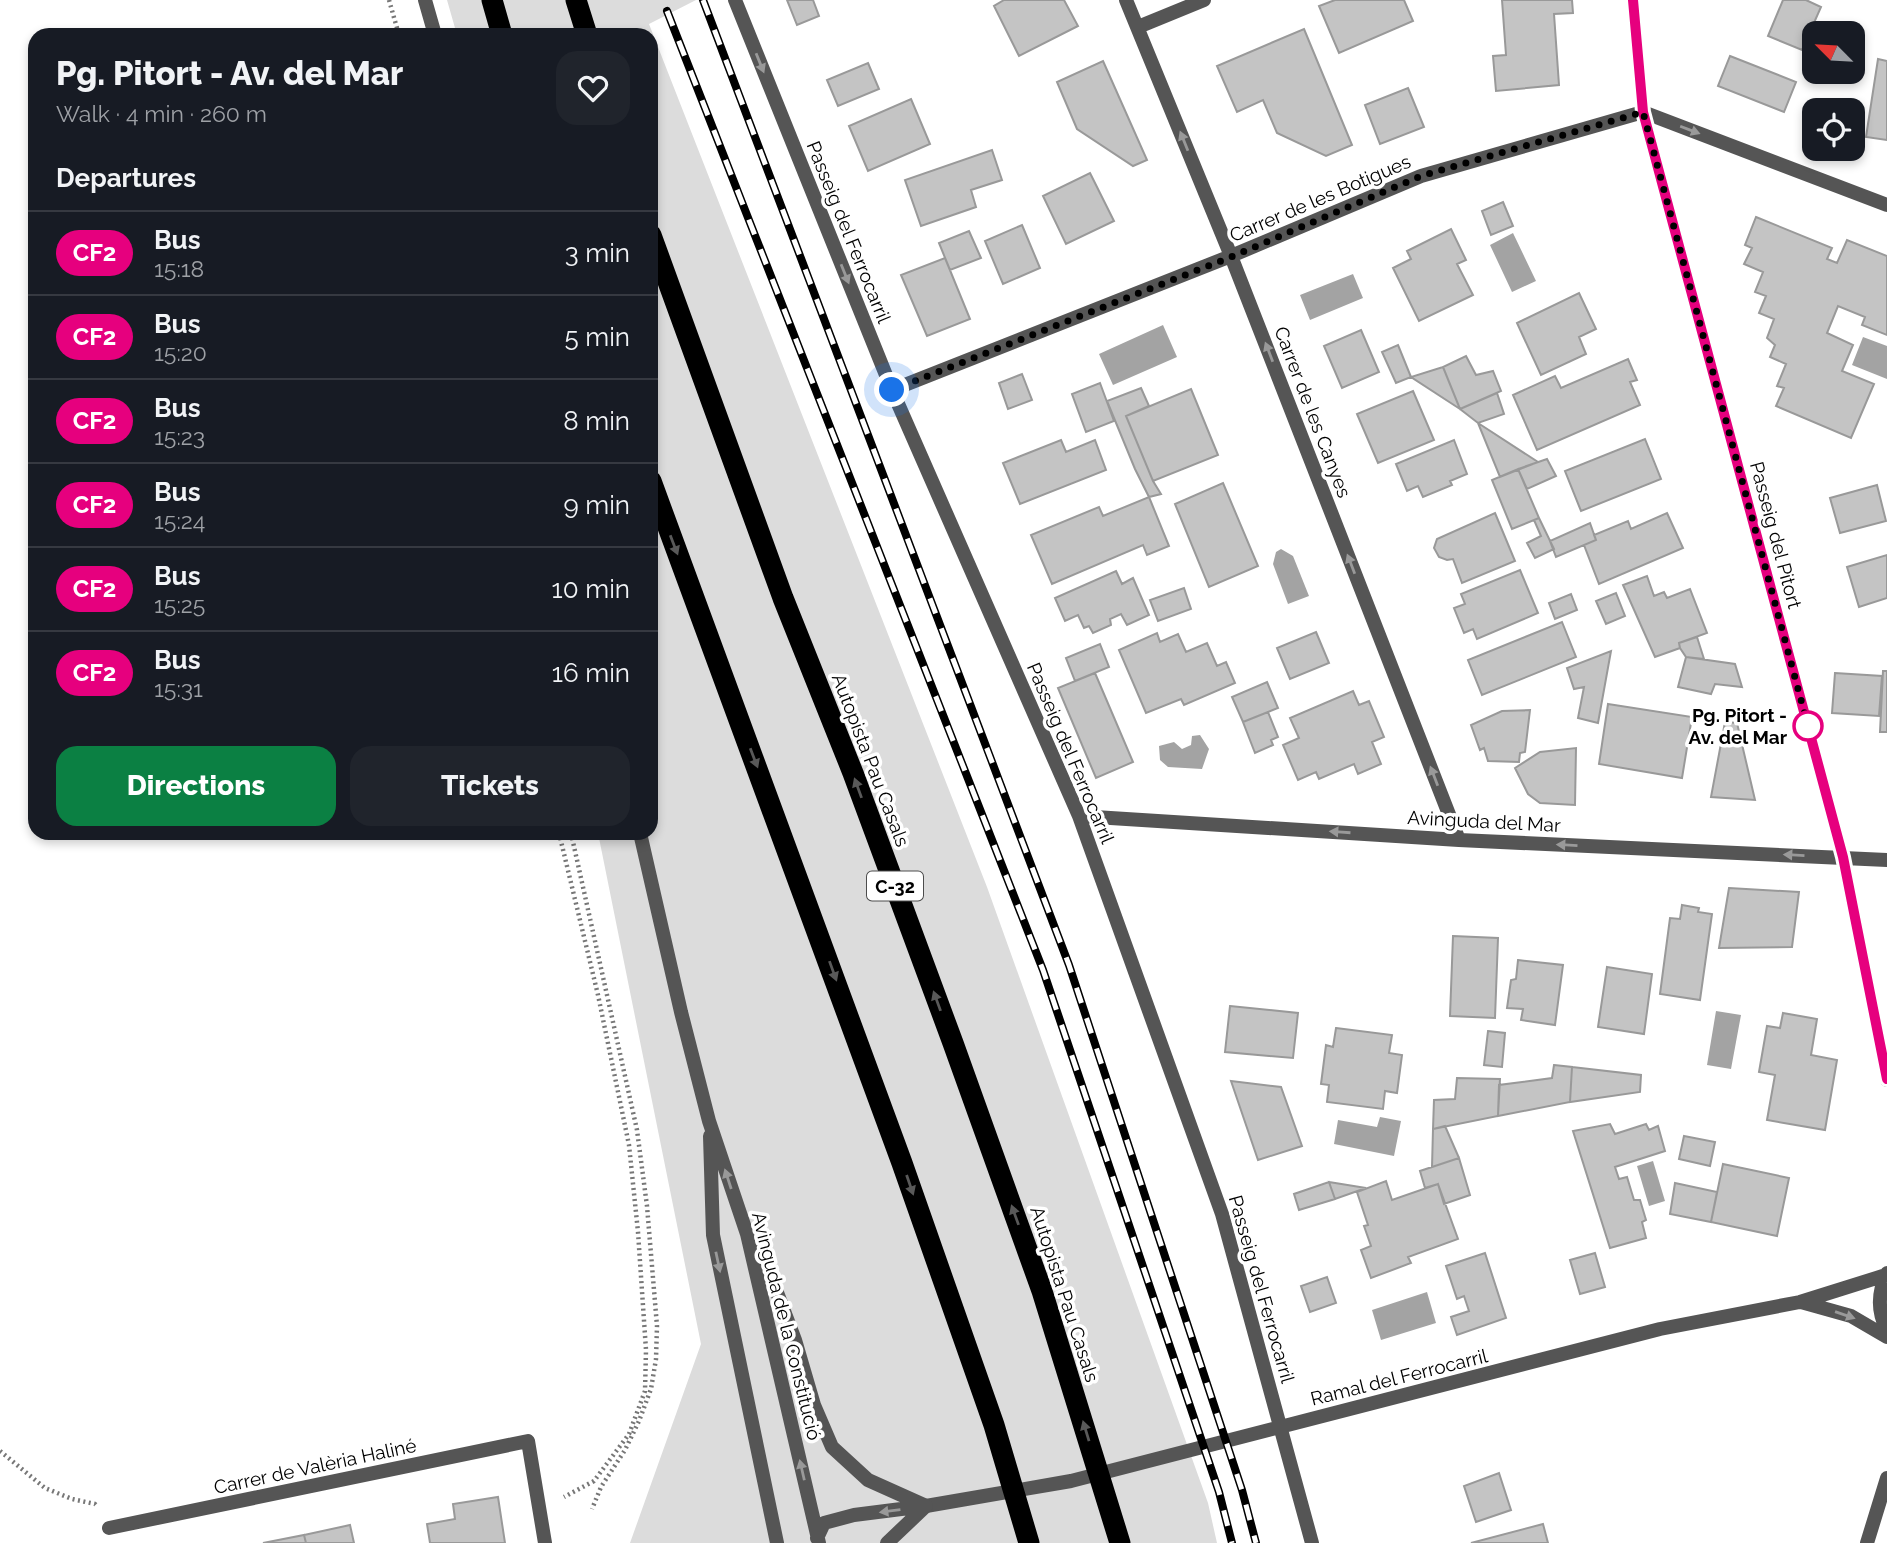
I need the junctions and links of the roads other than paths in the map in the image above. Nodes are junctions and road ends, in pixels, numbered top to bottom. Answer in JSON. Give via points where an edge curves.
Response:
{"nodes":[{"id":1,"x":425,"y":0,"type":"edge"},
{"id":2,"x":492,"y":0,"type":"edge"},
{"id":3,"x":576,"y":0,"type":"edge"},
{"id":4,"x":735,"y":0,"type":"edge"},
{"id":5,"x":1126,"y":0,"type":"edge"},
{"id":6,"x":1203,"y":0,"type":"edge"},
{"id":7,"x":1633,"y":0,"type":"edge"},
{"id":8,"x":1138,"y":27,"type":"junction"},
{"id":9,"x":433,"y":28,"type":"edge"},
{"id":10,"x":500,"y":28,"type":"edge"},
{"id":11,"x":585,"y":28,"type":"edge"},
{"id":12,"x":1643,"y":112,"type":"junction"},
{"id":13,"x":1887,"y":205,"type":"edge"},
{"id":14,"x":658,"y":254,"type":"edge"},
{"id":15,"x":1231,"y":257,"type":"junction"},
{"id":16,"x":892,"y":390,"type":"junction"},
{"id":17,"x":658,"y":500,"type":"edge"},
{"id":18,"x":1079,"y":816,"type":"junction"},
{"id":19,"x":642,"y":840,"type":"edge"},
{"id":20,"x":1459,"y":840,"type":"junction"},
{"id":21,"x":1843,"y":857,"type":"junction"},
{"id":22,"x":1887,"y":860,"type":"edge"},
{"id":23,"x":1887,"y":1080,"type":"edge"},
{"id":24,"x":709,"y":1121,"type":"junction"},
{"id":25,"x":747,"y":1234,"type":"junction"},
{"id":26,"x":1886,"y":1274,"type":"edge"},
{"id":27,"x":1800,"y":1302,"type":"junction"},
{"id":28,"x":1887,"y":1330,"type":"edge"},
{"id":29,"x":1887,"y":1337,"type":"edge"},
{"id":30,"x":1887,"y":1478,"type":"edge"},
{"id":31,"x":926,"y":1506,"type":"junction"},
{"id":32,"x":109,"y":1528,"type":"road end"},
{"id":33,"x":817,"y":1541,"type":"edge"},
{"id":34,"x":545,"y":1543,"type":"edge"},
{"id":35,"x":777,"y":1543,"type":"edge"},
{"id":36,"x":887,"y":1543,"type":"edge"},
{"id":37,"x":1029,"y":1543,"type":"edge"},
{"id":38,"x":1120,"y":1543,"type":"edge"},
{"id":39,"x":1312,"y":1543,"type":"edge"},
{"id":40,"x":1867,"y":1543,"type":"edge"}],
"edges":[{"from":1,"to":9,"type":"street"},
{"from":2,"to":10,"type":"highway"},
{"from":3,"to":11,"type":"highway"},
{"from":4,"to":16,"type":"street","name":"Passeig del Ferrocarril","one_way":true},
{"from":5,"to":8,"type":"street","name":"Carrer de les Canyes"},
{"from":6,"to":8,"type":"street"},
{"from":7,"to":12,"type":"street","name":"Passeig del Pitort"},
{"from":15,"to":8,"type":"street","name":"Carrer de les Canyes","one_way":true},
{"from":12,"to":13,"type":"street","one_way":true},
{"from":12,"to":15,"type":"street","name":"Carrer de les Botigues","via":[[1421,176]]},
{"from":12,"to":21,"type":"street","name":"Passeig del Pitort"},
{"from":38,"to":14,"type":"highway","name":"Autopista Pau Casals","number":"C-32","one_way":true,"via":[[1042,1291]]},
{"from":15,"to":16,"type":"street","name":"Carrer de les Botigues"},
{"from":20,"to":15,"type":"street","name":"Carrer de les Canyes","one_way":true},
{"from":16,"to":18,"type":"street","name":"Passeig del Ferrocarril"},
{"from":17,"to":37,"type":"highway","one_way":true,"via":[[907,1176],[994,1425]]},
{"from":20,"to":18,"type":"street","name":"Avinguda del Mar","one_way":true},
{"from":18,"to":39,"type":"street","name":"Passeig del Ferrocarril","via":[[1222,1214]]},
{"from":19,"to":24,"type":"street","name":"Avinguda de la Constitució"},
{"from":21,"to":20,"type":"street","name":"Avinguda del Mar","one_way":true},
{"from":21,"to":22,"type":"street","name":"Avinguda del Mar"},
{"from":21,"to":23,"type":"street","name":"Passeig del Pitort"},
{"from":25,"to":24,"type":"street","name":"Avinguda de la Constitució","one_way":true},
{"from":24,"to":35,"type":"street","name":"Avinguda de la Constitució","one_way":true,"via":[[713,1235]]},
{"from":25,"to":31,"type":"street","via":[[773,1282],[832,1447],[868,1480]]},
{"from":33,"to":25,"type":"street","name":"Avinguda de la Constitució","one_way":true},
{"from":26,"to":27,"type":"street","name":"Ramal del Ferrocarril"},
{"from":26,"to":28,"type":"street","via":[[1880,1310]]},
{"from":27,"to":29,"type":"street","one_way":true,"via":[[1851,1316]]},
{"from":27,"to":31,"type":"street","name":"Ramal del Ferrocarril","via":[[1660,1329],[1071,1481]]},
{"from":30,"to":40,"type":"street"},
{"from":31,"to":33,"type":"street","name":"Ramal del Ferrocarril","one_way":true,"via":[[824,1523]]},
{"from":31,"to":36,"type":"street"},
{"from":32,"to":34,"type":"street","name":"Carrer de Valèria Haliné","via":[[528,1441]]}]}
